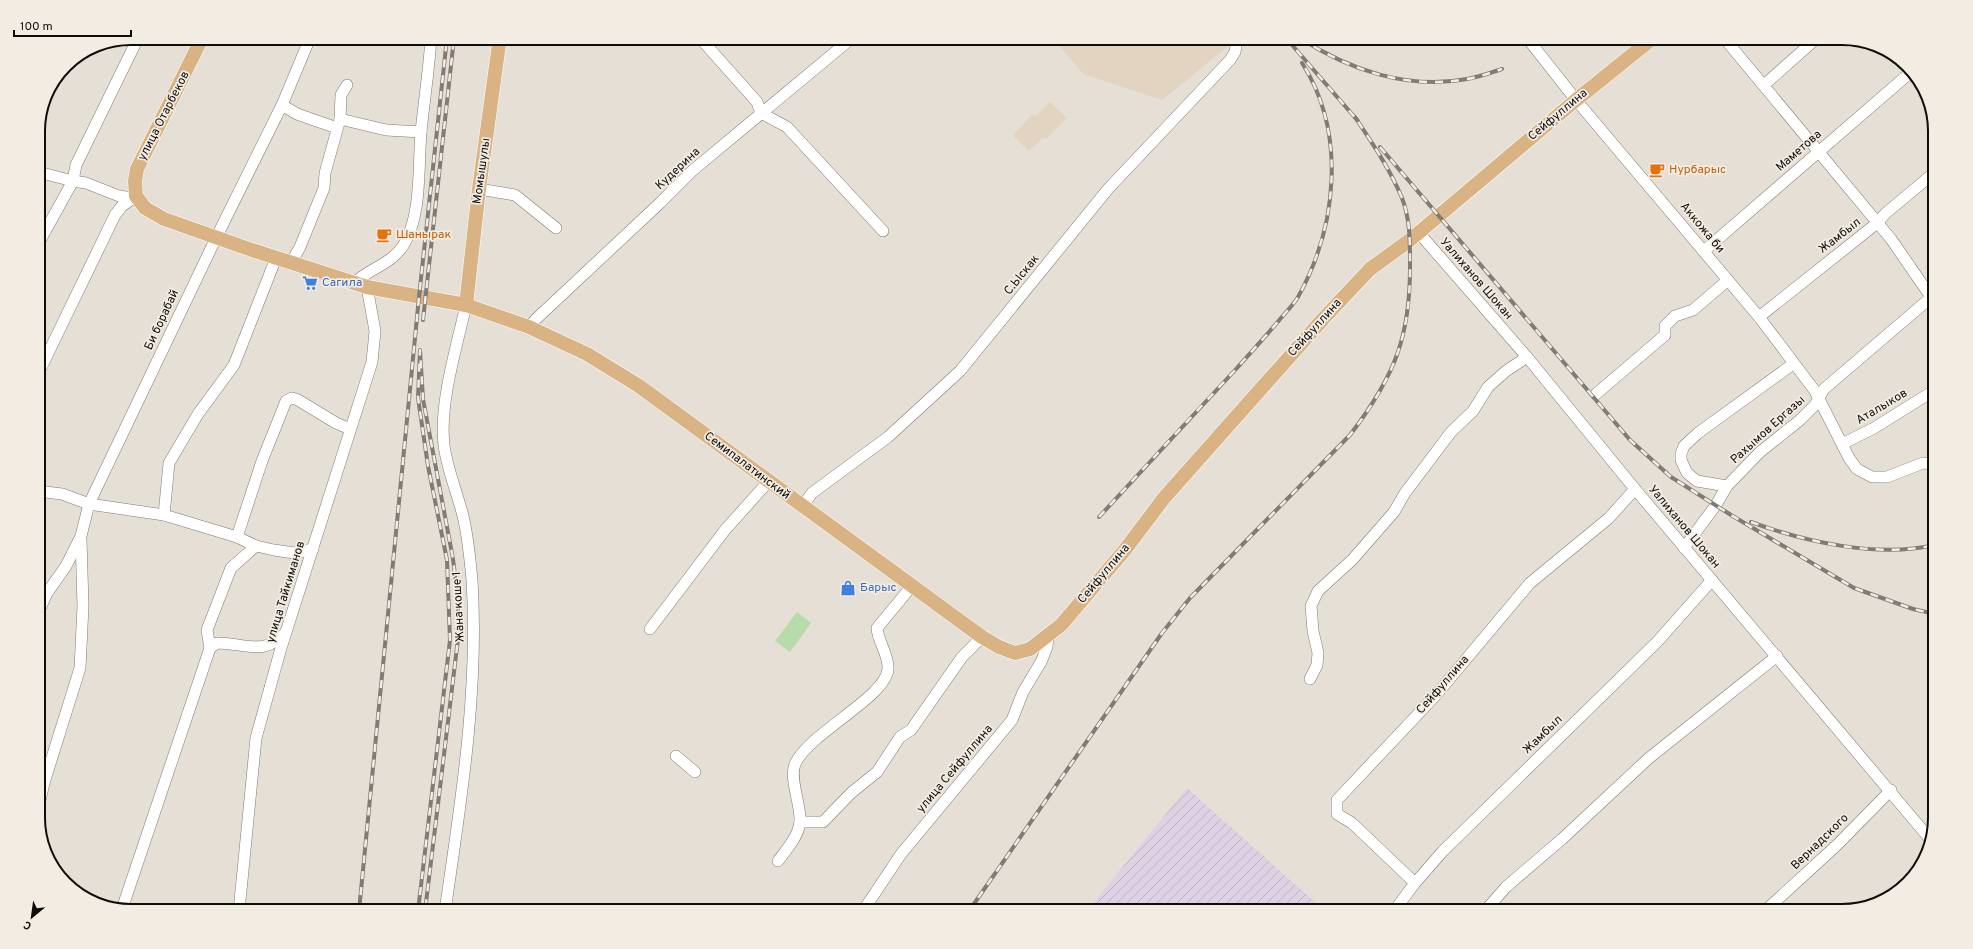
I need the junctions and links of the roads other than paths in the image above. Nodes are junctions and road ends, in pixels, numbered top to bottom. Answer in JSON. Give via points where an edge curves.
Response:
{"nodes":[{"id":1,"x":135,"y":45,"type":"edge"},
{"id":2,"x":199,"y":45,"type":"edge"},
{"id":3,"x":307,"y":45,"type":"edge"},
{"id":4,"x":430,"y":45,"type":"edge"},
{"id":5,"x":499,"y":45,"type":"edge"},
{"id":6,"x":711,"y":45,"type":"edge"},
{"id":7,"x":844,"y":45,"type":"edge"},
{"id":8,"x":1236,"y":45,"type":"edge"},
{"id":9,"x":1533,"y":45,"type":"edge"},
{"id":10,"x":1644,"y":45,"type":"edge"},
{"id":11,"x":1730,"y":45,"type":"edge"},
{"id":12,"x":1810,"y":45,"type":"edge"},
{"id":13,"x":1908,"y":75,"type":"edge"},
{"id":14,"x":347,"y":84,"type":"dead end"},
{"id":15,"x":1764,"y":85,"type":"junction"},
{"id":16,"x":1576,"y":100,"type":"junction"},
{"id":17,"x":282,"y":105,"type":"junction"},
{"id":18,"x":761,"y":113,"type":"junction"},
{"id":19,"x":338,"y":123,"type":"junction"},
{"id":20,"x":421,"y":132,"type":"junction"},
{"id":21,"x":1817,"y":152,"type":"junction"},
{"id":22,"x":45,"y":174,"type":"edge"},
{"id":23,"x":1928,"y":178,"type":"edge"},
{"id":24,"x":73,"y":182,"type":"junction"},
{"id":25,"x":479,"y":189,"type":"junction"},
{"id":26,"x":134,"y":197,"type":"junction"},
{"id":27,"x":1876,"y":224,"type":"junction"},
{"id":28,"x":556,"y":228,"type":"dead end"},
{"id":29,"x":883,"y":231,"type":"dead end"},
{"id":30,"x":45,"y":232,"type":"edge"},
{"id":31,"x":1419,"y":233,"type":"junction"},
{"id":32,"x":216,"y":238,"type":"junction"},
{"id":33,"x":1704,"y":251,"type":"junction"},
{"id":34,"x":276,"y":258,"type":"junction"},
{"id":35,"x":291,"y":263,"type":"junction"},
{"id":36,"x":1728,"y":280,"type":"junction"},
{"id":37,"x":360,"y":285,"type":"junction"},
{"id":38,"x":1928,"y":288,"type":"edge"},
{"id":39,"x":1928,"y":299,"type":"edge"},
{"id":40,"x":466,"y":305,"type":"junction"},
{"id":41,"x":1759,"y":317,"type":"junction"},
{"id":42,"x":529,"y":328,"type":"junction"},
{"id":43,"x":1527,"y":357,"type":"junction"},
{"id":44,"x":45,"y":360,"type":"edge"},
{"id":45,"x":1794,"y":364,"type":"junction"},
{"id":46,"x":1596,"y":394,"type":"dead end"},
{"id":47,"x":1928,"y":394,"type":"edge"},
{"id":48,"x":1818,"y":399,"type":"junction"},
{"id":49,"x":350,"y":429,"type":"junction"},
{"id":50,"x":1842,"y":444,"type":"junction"},
{"id":51,"x":1928,"y":463,"type":"edge"},
{"id":52,"x":768,"y":482,"type":"junction"},
{"id":53,"x":1727,"y":486,"type":"junction"},
{"id":54,"x":1635,"y":489,"type":"junction"},
{"id":55,"x":45,"y":492,"type":"edge"},
{"id":56,"x":89,"y":504,"type":"junction"},
{"id":57,"x":802,"y":507,"type":"junction"},
{"id":58,"x":164,"y":515,"type":"junction"},
{"id":59,"x":81,"y":536,"type":"junction"},
{"id":60,"x":237,"y":536,"type":"junction"},
{"id":61,"x":256,"y":546,"type":"junction"},
{"id":62,"x":1684,"y":548,"type":"junction"},
{"id":63,"x":313,"y":549,"type":"junction"},
{"id":64,"x":1712,"y":580,"type":"junction"},
{"id":65,"x":911,"y":587,"type":"junction"},
{"id":66,"x":45,"y":597,"type":"edge"},
{"id":67,"x":289,"y":628,"type":"junction"},
{"id":68,"x":650,"y":628,"type":"dead end"},
{"id":69,"x":982,"y":637,"type":"junction"},
{"id":70,"x":1048,"y":637,"type":"junction"},
{"id":71,"x":210,"y":648,"type":"junction"},
{"id":72,"x":1014,"y":652,"type":"joint"},
{"id":73,"x":1777,"y":656,"type":"junction"},
{"id":74,"x":1310,"y":679,"type":"dead end"},
{"id":75,"x":676,"y":756,"type":"dead end"},
{"id":76,"x":695,"y":772,"type":"dead end"},
{"id":77,"x":45,"y":780,"type":"edge"},
{"id":78,"x":1891,"y":790,"type":"junction"},
{"id":79,"x":800,"y":822,"type":"junction"},
{"id":80,"x":1926,"y":834,"type":"edge"},
{"id":81,"x":778,"y":861,"type":"dead end"},
{"id":82,"x":1415,"y":883,"type":"junction"},
{"id":83,"x":124,"y":903,"type":"edge"},
{"id":84,"x":240,"y":904,"type":"edge"},
{"id":85,"x":447,"y":904,"type":"edge"},
{"id":86,"x":868,"y":904,"type":"edge"},
{"id":87,"x":1399,"y":904,"type":"edge"},
{"id":88,"x":1491,"y":904,"type":"edge"},
{"id":89,"x":1773,"y":904,"type":"edge"}],
"edges":[{"from":1,"to":24,"type":"street","via":[[76,165]]},
{"from":2,"to":26,"type":"main road","name":"улица Отарбеков","via":[[137,169]]},
{"from":3,"to":17,"type":"street","name":"Би борабай"},
{"from":4,"to":20,"type":"street"},
{"from":5,"to":25,"type":"main road","name":"Момышулы"},
{"from":6,"to":18,"type":"street","via":[[757,102]]},
{"from":7,"to":18,"type":"street","name":"Кудерина"},
{"from":8,"to":57,"type":"street","name":"С.Ыскак","via":[[1230,60],[1108,189],[960,371],[888,438],[812,494]]},
{"from":9,"to":16,"type":"street","name":"Аккожа би"},
{"from":10,"to":16,"type":"main road","name":"Сейфуллина"},
{"from":11,"to":15,"type":"street"},
{"from":12,"to":15,"type":"street"},
{"from":13,"to":21,"type":"street","name":"Маметова"},
{"from":14,"to":19,"type":"street","via":[[341,95]]},
{"from":15,"to":21,"type":"street"},
{"from":16,"to":31,"type":"main road","name":"Сейфуллина"},
{"from":16,"to":33,"type":"street","name":"Аккожа би"},
{"from":17,"to":19,"type":"street","via":[[298,114]]},
{"from":17,"to":32,"type":"street","name":"Би борабай"},
{"from":18,"to":29,"type":"street","via":[[787,127]]},
{"from":18,"to":42,"type":"street","name":"Кудерина","via":[[692,171]]},
{"from":19,"to":20,"type":"street"},
{"from":19,"to":35,"type":"street","via":[[325,173],[324,188]]},
{"from":20,"to":37,"type":"street","via":[[412,228],[402,247],[377,269],[362,276]]},
{"from":21,"to":27,"type":"street"},
{"from":21,"to":33,"type":"street","name":"Маметова"},
{"from":22,"to":24,"type":"street"},
{"from":23,"to":27,"type":"street","name":"Жамбыл"},
{"from":24,"to":26,"type":"street","via":[[86,183],[119,196]]},
{"from":24,"to":30,"type":"street"},
{"from":25,"to":28,"type":"street","via":[[515,195]]},
{"from":25,"to":40,"type":"main road","name":"Момышулы"},
{"from":26,"to":32,"type":"main road","name":"Семипалатинский","via":[[154,214]]},
{"from":26,"to":44,"type":"street","via":[[115,215]]},
{"from":27,"to":38,"type":"street"},
{"from":27,"to":41,"type":"street","name":"Жамбыл"},
{"from":31,"to":43,"type":"street","name":"Уалиханов Шокан"},
{"from":31,"to":70,"type":"main road","name":"Сейфуллина","via":[[1370,269],[1323,319],[1164,498],[1124,551]]},
{"from":32,"to":34,"type":"main road","name":"Семипалатинский"},
{"from":32,"to":56,"type":"street","name":"Би борабай"},
{"from":33,"to":36,"type":"street","name":"Аккожа би"},
{"from":34,"to":35,"type":"main road","name":"Семипалатинский"},
{"from":34,"to":58,"type":"street","via":[[234,365],[198,414],[169,462]]},
{"from":35,"to":37,"type":"main road","name":"Семипалатинский"},
{"from":36,"to":41,"type":"street","name":"Аккожа би"},
{"from":36,"to":46,"type":"street","via":[[1693,310],[1675,316],[1665,326],[1665,335]]},
{"from":37,"to":40,"type":"main road","name":"Семипалатинский"},
{"from":37,"to":49,"type":"street","name":"улица Тайкиманов","via":[[375,331],[372,362]]},
{"from":39,"to":48,"type":"street","name":"Рахымов Ергазы","via":[[1824,389]]},
{"from":40,"to":42,"type":"main road","name":"Семипалатинский"},
{"from":40,"to":85,"type":"street","name":"Жана коше 1","via":[[451,369],[443,420],[444,445],[463,517],[471,571],[474,661],[466,757]]},
{"from":41,"to":45,"type":"street","name":"Аккожа би"},
{"from":42,"to":52,"type":"main road","name":"Семипалатинский","via":[[587,354],[639,386]]},
{"from":43,"to":54,"type":"street","name":"Уалиханов Шокан"},
{"from":43,"to":74,"type":"street","via":[[1506,370],[1488,387],[1473,411],[1451,432],[1405,493],[1394,512],[1352,560],[1318,592],[1311,606],[1318,653],[1317,665]]},
{"from":45,"to":48,"type":"street","name":"Аккожа би","via":[[1815,391]]},
{"from":45,"to":53,"type":"street","via":[[1698,433],[1684,446],[1681,460],[1686,473],[1697,481]]},
{"from":47,"to":50,"type":"street","name":"Аталыков","via":[[1874,428]]},
{"from":48,"to":50,"type":"street","name":"Аккожа би"},
{"from":48,"to":53,"type":"street","name":"Рахымов Ергазы","via":[[1815,406],[1760,452]]},
{"from":49,"to":60,"type":"street","via":[[298,400],[292,398],[286,401]]},
{"from":49,"to":63,"type":"street","name":"улица Тайкиманов"},
{"from":50,"to":51,"type":"street","name":"Аккожа би","via":[[1857,469],[1872,476],[1887,477],[1923,462]]},
{"from":52,"to":57,"type":"main road","name":"Семипалатинский"},
{"from":52,"to":68,"type":"street","via":[[725,530]]},
{"from":53,"to":62,"type":"street","name":"Рахымов Ергазы"},
{"from":54,"to":62,"type":"street","name":"Уалиханов Шокан"},
{"from":54,"to":82,"type":"street","name":"Сейфуллина","via":[[1608,518],[1530,583],[1436,695],[1337,800],[1337,814],[1352,824]]},
{"from":55,"to":56,"type":"street","via":[[62,494]]},
{"from":56,"to":58,"type":"street"},
{"from":56,"to":59,"type":"street","name":"Би борабай"},
{"from":57,"to":65,"type":"main road","name":"Семипалатинский"},
{"from":58,"to":60,"type":"street"},
{"from":59,"to":66,"type":"street","name":"Би борабай","via":[[66,566]]},
{"from":59,"to":77,"type":"street","via":[[83,606],[80,668]]},
{"from":60,"to":61,"type":"street"},
{"from":61,"to":63,"type":"street","via":[[294,553]]},
{"from":61,"to":71,"type":"street","via":[[231,568],[207,630]]},
{"from":62,"to":64,"type":"street","name":"Уалиханов Шокан"},
{"from":63,"to":67,"type":"street","name":"улица Тайкиманов"},
{"from":64,"to":73,"type":"street","name":"Уалиханов Шокан"},
{"from":64,"to":82,"type":"street","name":"Жамбыл","via":[[1657,642],[1442,851]]},
{"from":65,"to":69,"type":"main road","name":"Семипалатинский"},
{"from":65,"to":79,"type":"street","via":[[877,628],[888,670],[880,684],[809,745],[794,765]]},
{"from":67,"to":71,"type":"street","via":[[278,641],[262,647],[217,642]]},
{"from":67,"to":84,"type":"street","name":"улица Тайкиманов","via":[[256,738]]},
{"from":69,"to":72,"type":"main road","name":"Семипалатинский"},
{"from":69,"to":79,"type":"street","via":[[962,657],[911,730],[900,737],[877,772],[851,793],[823,822]]},
{"from":70,"to":72,"type":"main road","name":"Сейфуллина","via":[[1030,649]]},
{"from":70,"to":86,"type":"street","name":"улица Сейфуллина","via":[[1048,647],[1023,692],[1012,720],[901,854]]},
{"from":71,"to":83,"type":"street"},
{"from":73,"to":78,"type":"street","name":"Уалиханов Шокан"},
{"from":73,"to":88,"type":"street","via":[[1632,772],[1562,839],[1506,887]]},
{"from":75,"to":76,"type":"street"},
{"from":78,"to":80,"type":"street","name":"Уалиханов Шокан"},
{"from":78,"to":89,"type":"street","name":"Вернадского","via":[[1837,845]]},
{"from":79,"to":81,"type":"street","via":[[793,841]]},
{"from":82,"to":87,"type":"street","name":"Жамбыл"}]}
